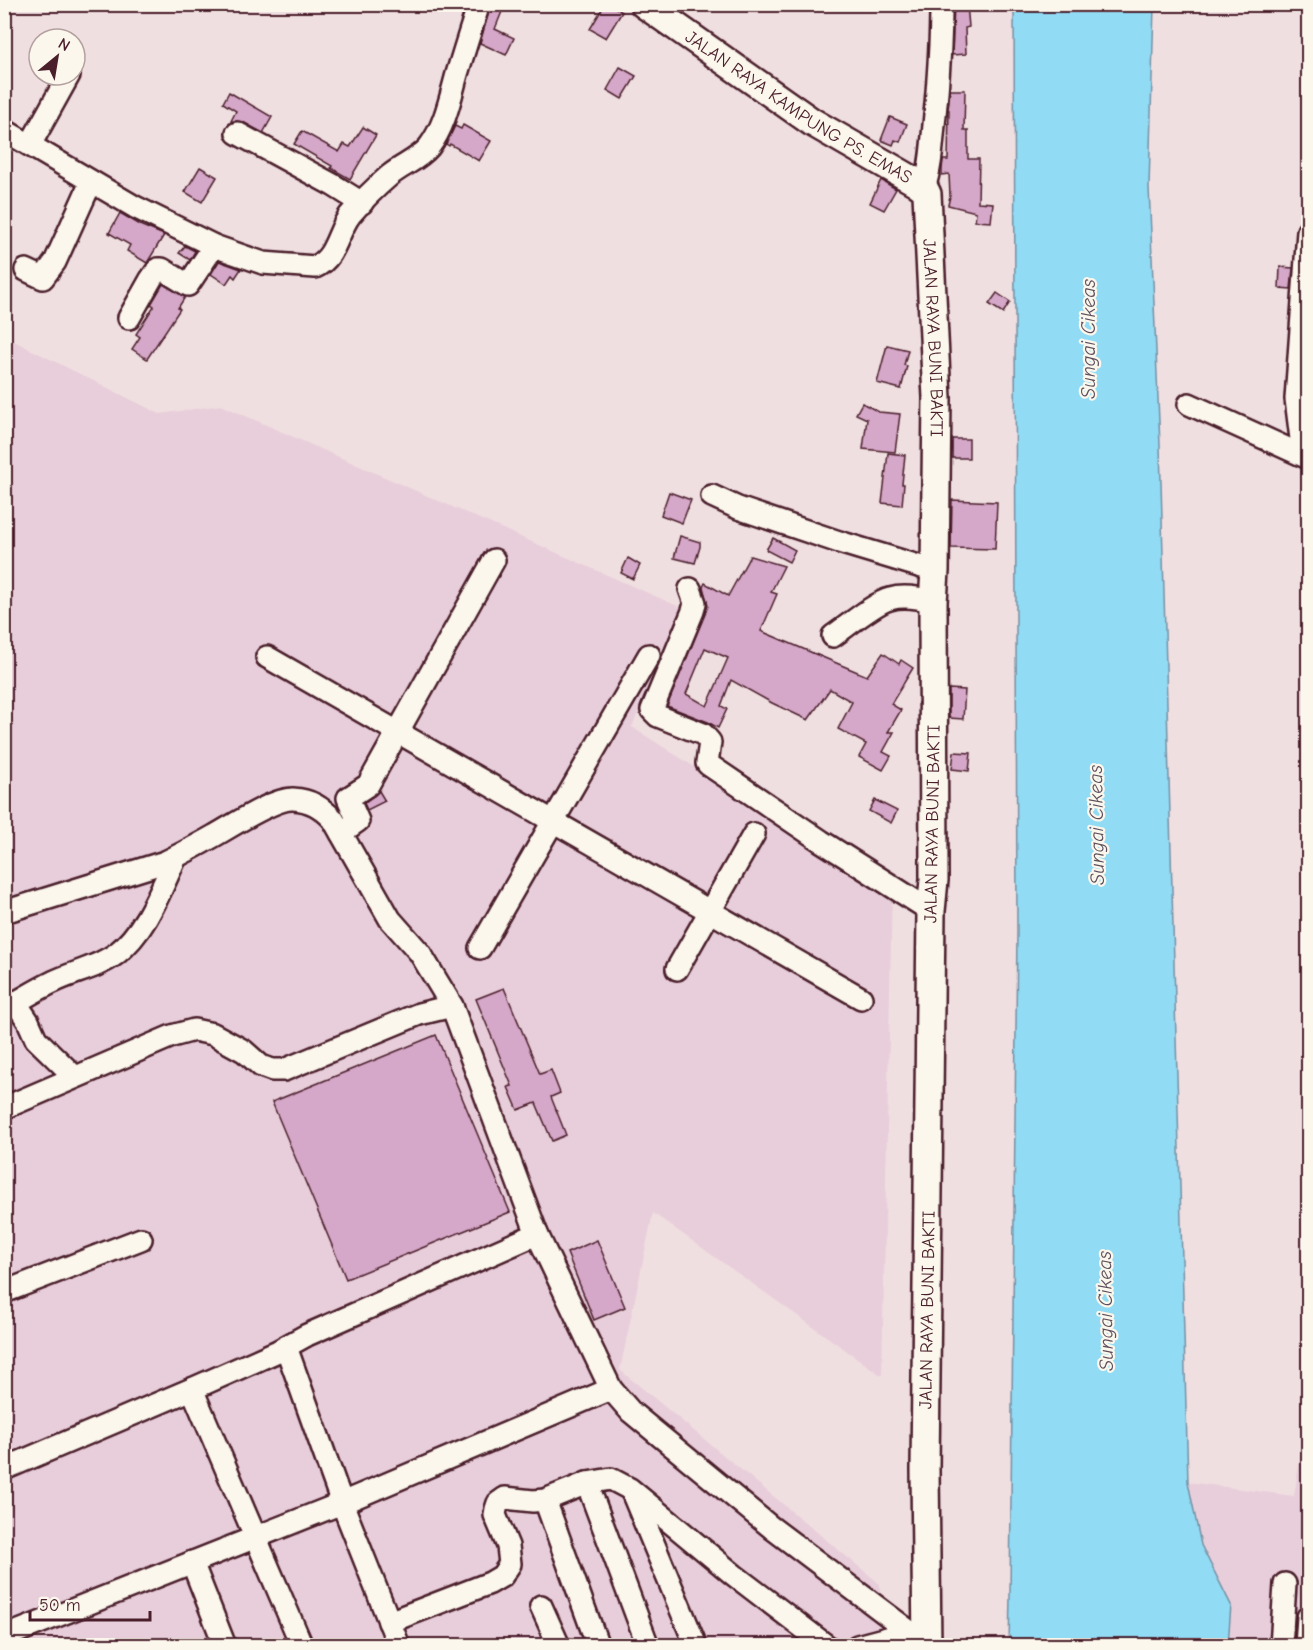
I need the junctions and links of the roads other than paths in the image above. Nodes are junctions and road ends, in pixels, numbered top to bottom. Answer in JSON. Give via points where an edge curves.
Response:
{"nodes":[{"id":1,"x":479,"y":4,"type":"edge"},
{"id":2,"x":644,"y":4,"type":"edge"},
{"id":3,"x":941,"y":4,"type":"edge"},
{"id":4,"x":62,"y":87,"type":"edge"},
{"id":5,"x":4,"y":130,"type":"edge"},
{"id":6,"x":237,"y":133,"type":"dead end"},
{"id":7,"x":30,"y":145,"type":"junction"},
{"id":8,"x":91,"y":182,"type":"junction"},
{"id":9,"x":924,"y":189,"type":"junction"},
{"id":10,"x":362,"y":203,"type":"junction"},
{"id":11,"x":1308,"y":231,"type":"edge"},
{"id":12,"x":214,"y":246,"type":"junction"},
{"id":13,"x":26,"y":270,"type":"dead end"},
{"id":14,"x":129,"y":318,"type":"dead end"},
{"id":15,"x":1189,"y":404,"type":"dead end"},
{"id":16,"x":1306,"y":456,"type":"edge"},
{"id":17,"x":712,"y":496,"type":"dead end"},
{"id":18,"x":494,"y":560,"type":"dead end"},
{"id":19,"x":935,"y":571,"type":"junction"},
{"id":20,"x":690,"y":589,"type":"dead end"},
{"id":21,"x":933,"y":602,"type":"junction"},
{"id":22,"x":833,"y":636,"type":"dead end"},
{"id":23,"x":649,"y":656,"type":"dead end"},
{"id":24,"x":267,"y":657,"type":"dead end"},
{"id":25,"x":398,"y":732,"type":"junction"},
{"id":26,"x":554,"y":822,"type":"junction"},
{"id":27,"x":341,"y":833,"type":"junction"},
{"id":28,"x":754,"y":834,"type":"dead end"},
{"id":29,"x":176,"y":857,"type":"junction"},
{"id":30,"x":710,"y":911,"type":"junction"},
{"id":31,"x":931,"y":911,"type":"junction"},
{"id":32,"x":4,"y":912,"type":"edge"},
{"id":33,"x":480,"y":948,"type":"dead end"},
{"id":34,"x":677,"y":969,"type":"dead end"},
{"id":35,"x":861,"y":998,"type":"dead end"},
{"id":36,"x":10,"y":1006,"type":"edge"},
{"id":37,"x":452,"y":1006,"type":"junction"},
{"id":38,"x":75,"y":1077,"type":"junction"},
{"id":39,"x":4,"y":1108,"type":"edge"},
{"id":40,"x":537,"y":1234,"type":"junction"},
{"id":41,"x":141,"y":1239,"type":"dead end"},
{"id":42,"x":4,"y":1292,"type":"edge"},
{"id":43,"x":286,"y":1347,"type":"junction"},
{"id":44,"x":192,"y":1389,"type":"junction"},
{"id":45,"x":610,"y":1389,"type":"junction"},
{"id":46,"x":4,"y":1469,"type":"edge"},
{"id":47,"x":586,"y":1484,"type":"junction"},
{"id":48,"x":630,"y":1489,"type":"junction"},
{"id":49,"x":545,"y":1500,"type":"junction"},
{"id":50,"x":342,"y":1503,"type":"junction"},
{"id":51,"x":254,"y":1538,"type":"junction"},
{"id":52,"x":192,"y":1562,"type":"junction"},
{"id":53,"x":1285,"y":1584,"type":"dead end"},
{"id":54,"x":541,"y":1606,"type":"dead end"},
{"id":55,"x":1308,"y":1617,"type":"edge"},
{"id":56,"x":389,"y":1622,"type":"junction"},
{"id":57,"x":4,"y":1637,"type":"edge"},
{"id":58,"x":921,"y":1637,"type":"edge"},
{"id":59,"x":14,"y":1646,"type":"edge"},
{"id":60,"x":225,"y":1646,"type":"edge"},
{"id":61,"x":302,"y":1646,"type":"edge"},
{"id":62,"x":399,"y":1646,"type":"edge"},
{"id":63,"x":559,"y":1646,"type":"edge"},
{"id":64,"x":598,"y":1646,"type":"edge"},
{"id":65,"x":648,"y":1646,"type":"edge"},
{"id":66,"x":696,"y":1646,"type":"edge"},
{"id":67,"x":826,"y":1646,"type":"edge"},
{"id":68,"x":857,"y":1646,"type":"edge"},
{"id":69,"x":1281,"y":1646,"type":"edge"},
{"id":70,"x":1306,"y":1646,"type":"edge"}],
"edges":[{"from":1,"to":10,"type":"street","via":[[440,128],[422,154],[389,176]]},
{"from":2,"to":9,"type":"main road","name":"JALAN RAYA KAMPUNG PS. EMAS","via":[[812,122]]},
{"from":3,"to":9,"type":"street","name":"JALAN RAYA BUNI BAKTI","via":[[936,102]]},
{"from":4,"to":7,"type":"street"},
{"from":5,"to":7,"type":"street"},
{"from":6,"to":10,"type":"street"},
{"from":7,"to":8,"type":"street"},
{"from":8,"to":12,"type":"street"},
{"from":8,"to":13,"type":"street","via":[[55,262],[43,278]]},
{"from":9,"to":19,"type":"main road","name":"JALAN RAYA BUNI BAKTI","via":[[928,202],[937,398]]},
{"from":10,"to":12,"type":"street","via":[[345,222],[331,253],[315,267],[263,263]]},
{"from":11,"to":16,"type":"street","via":[[1296,399]]},
{"from":12,"to":14,"type":"street","via":[[188,285],[158,270]]},
{"from":15,"to":16,"type":"street"},
{"from":17,"to":19,"type":"street","via":[[839,542]]},
{"from":18,"to":25,"type":"street"},
{"from":19,"to":21,"type":"main road","name":"JALAN RAYA BUNI BAKTI"},
{"from":20,"to":31,"type":"street","via":[[693,610],[651,710],[703,734],[710,742],[709,765]]},
{"from":21,"to":22,"type":"street","via":[[918,598],[884,601]]},
{"from":21,"to":31,"type":"main road","name":"JALAN RAYA BUNI BAKTI"},
{"from":23,"to":26,"type":"street"},
{"from":24,"to":25,"type":"street"},
{"from":25,"to":26,"type":"street"},
{"from":25,"to":27,"type":"street","via":[[368,785],[348,798],[358,821]]},
{"from":26,"to":30,"type":"street"},
{"from":26,"to":33,"type":"street"},
{"from":27,"to":29,"type":"street","via":[[321,807],[291,798],[270,805]]},
{"from":27,"to":37,"type":"street","via":[[390,918],[420,953]]},
{"from":28,"to":30,"type":"street"},
{"from":29,"to":32,"type":"street"},
{"from":29,"to":36,"type":"street","via":[[148,915],[116,954],[52,982]]},
{"from":30,"to":34,"type":"street"},
{"from":30,"to":35,"type":"street"},
{"from":31,"to":58,"type":"main road","name":"JALAN RAYA BUNI BAKTI"},
{"from":36,"to":38,"type":"street","via":[[28,1021],[36,1039]]},
{"from":37,"to":38,"type":"street","via":[[419,1014],[284,1070],[261,1066],[244,1051],[213,1034],[194,1030]]},
{"from":37,"to":40,"type":"street"},
{"from":38,"to":39,"type":"street"},
{"from":40,"to":43,"type":"street"},
{"from":40,"to":45,"type":"street"},
{"from":41,"to":42,"type":"street"},
{"from":43,"to":44,"type":"street"},
{"from":43,"to":50,"type":"street"},
{"from":44,"to":46,"type":"street"},
{"from":44,"to":51,"type":"street"},
{"from":45,"to":50,"type":"street"},
{"from":45,"to":58,"type":"street","via":[[631,1412],[772,1528]]},
{"from":47,"to":48,"type":"street","via":[[610,1479]]},
{"from":47,"to":49,"type":"street"},
{"from":47,"to":65,"type":"street"},
{"from":48,"to":66,"type":"street"},
{"from":48,"to":67,"type":"street"},
{"from":49,"to":56,"type":"street","via":[[505,1498],[498,1503],[495,1515],[508,1546],[510,1564],[502,1576]]},
{"from":49,"to":64,"type":"street"},
{"from":50,"to":51,"type":"street"},
{"from":50,"to":56,"type":"street"},
{"from":51,"to":52,"type":"street"},
{"from":51,"to":61,"type":"street"},
{"from":52,"to":57,"type":"street"},
{"from":52,"to":60,"type":"street"},
{"from":53,"to":69,"type":"street"},
{"from":54,"to":63,"type":"street"},
{"from":55,"to":70,"type":"street"},
{"from":56,"to":62,"type":"street"},
{"from":57,"to":59,"type":"street"},
{"from":58,"to":68,"type":"street"}]}
